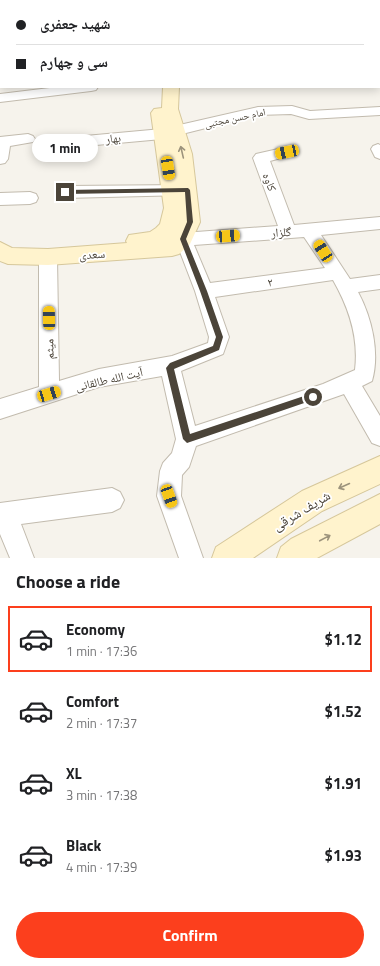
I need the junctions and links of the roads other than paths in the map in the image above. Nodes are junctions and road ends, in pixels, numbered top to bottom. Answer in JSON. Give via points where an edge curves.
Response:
{"nodes":[{"id":1,"x":83,"y":88,"type":"edge"},
{"id":2,"x":158,"y":88,"type":"edge"},
{"id":3,"x":171,"y":88,"type":"edge"},
{"id":4,"x":2,"y":98,"type":"dead end"},
{"id":5,"x":380,"y":111,"type":"edge"},
{"id":6,"x":169,"y":132,"type":"junction"},
{"id":7,"x":28,"y":138,"type":"dead end"},
{"id":8,"x":2,"y":142,"type":"edge"},
{"id":9,"x":63,"y":144,"type":"dead end"},
{"id":10,"x":287,"y":152,"type":"dead end"},
{"id":11,"x":0,"y":159,"type":"edge"},
{"id":12,"x":180,"y":190,"type":"junction"},
{"id":13,"x":65,"y":192,"type":"dead end"},
{"id":14,"x":30,"y":198,"type":"dead end"},
{"id":15,"x":0,"y":199,"type":"edge"},
{"id":16,"x":380,"y":223,"type":"edge"},
{"id":17,"x":309,"y":230,"type":"junction"},
{"id":18,"x":288,"y":232,"type":"junction"},
{"id":19,"x":173,"y":237,"type":"junction"},
{"id":20,"x":0,"y":250,"type":"edge"},
{"id":21,"x":48,"y":257,"type":"junction"},
{"id":22,"x":341,"y":280,"type":"junction"},
{"id":23,"x":380,"y":282,"type":"edge"},
{"id":24,"x":204,"y":291,"type":"junction"},
{"id":25,"x":172,"y":365,"type":"junction"},
{"id":26,"x":365,"y":377,"type":"edge"},
{"id":27,"x":49,"y":394,"type":"junction"},
{"id":28,"x":0,"y":408,"type":"edge"},
{"id":29,"x":380,"y":436,"type":"edge"},
{"id":30,"x":187,"y":439,"type":"junction"},
{"id":31,"x":380,"y":470,"type":"edge"},
{"id":32,"x":112,"y":500,"type":"dead end"},
{"id":33,"x":380,"y":508,"type":"edge"},
{"id":34,"x":0,"y":515,"type":"edge"},
{"id":35,"x":22,"y":558,"type":"edge"},
{"id":36,"x":191,"y":558,"type":"edge"},
{"id":37,"x":227,"y":558,"type":"edge"},
{"id":38,"x":292,"y":558,"type":"edge"}],
"edges":[{"from":1,"to":4,"type":"street"},
{"from":2,"to":6,"type":"street"},
{"from":3,"to":6,"type":"street"},
{"from":5,"to":6,"type":"street","name":"امام حسن مجتبی","via":[[309,115],[292,110],[258,111]]},
{"from":6,"to":9,"type":"street","name":"بهار"},
{"from":6,"to":12,"type":"street","via":[[183,154]]},
{"from":7,"to":8,"type":"street"},
{"from":8,"to":11,"type":"street"},
{"from":10,"to":18,"type":"street","name":"کاوه","via":[[261,158]]},
{"from":12,"to":13,"type":"street"},
{"from":12,"to":19,"type":"street","via":[[190,222]]},
{"from":14,"to":15,"type":"street"},
{"from":16,"to":17,"type":"street","name":"گلزار"},
{"from":17,"to":18,"type":"street","name":"گلزار"},
{"from":17,"to":22,"type":"street"},
{"from":18,"to":19,"type":"street","name":"گلزار"},
{"from":19,"to":20,"type":"street","name":"سعدی","via":[[18,245]]},
{"from":19,"to":21,"type":"street","name":"سعدی","via":[[172,248]]},
{"from":19,"to":24,"type":"street"},
{"from":20,"to":21,"type":"street","name":"سعدی","via":[[8,256]]},
{"from":21,"to":27,"type":"street","name":"میثم"},
{"from":22,"to":23,"type":"street","name":"۲"},
{"from":22,"to":24,"type":"street","name":"۲"},
{"from":22,"to":26,"type":"street","via":[[359,310],[365,332],[368,360]]},
{"from":24,"to":25,"type":"street","name":"آیت الله طالقانی","via":[[219,337],[216,348]]},
{"from":25,"to":27,"type":"street","name":"آیت الله طالقانی","via":[[99,378]]},
{"from":25,"to":30,"type":"street","via":[[170,368]]},
{"from":26,"to":29,"type":"street"},
{"from":26,"to":30,"type":"street"},
{"from":27,"to":28,"type":"street","name":"آیت الله طالقانی"},
{"from":30,"to":36,"type":"street","via":[[181,459],[171,471],[169,496]]},
{"from":31,"to":37,"type":"street","name":"شریف شرقی","one_way":true,"via":[[312,501]]},
{"from":32,"to":34,"type":"street"},
{"from":38,"to":33,"type":"street","one_way":true,"via":[[302,550]]},
{"from":34,"to":35,"type":"street","via":[[10,527]]}]}
